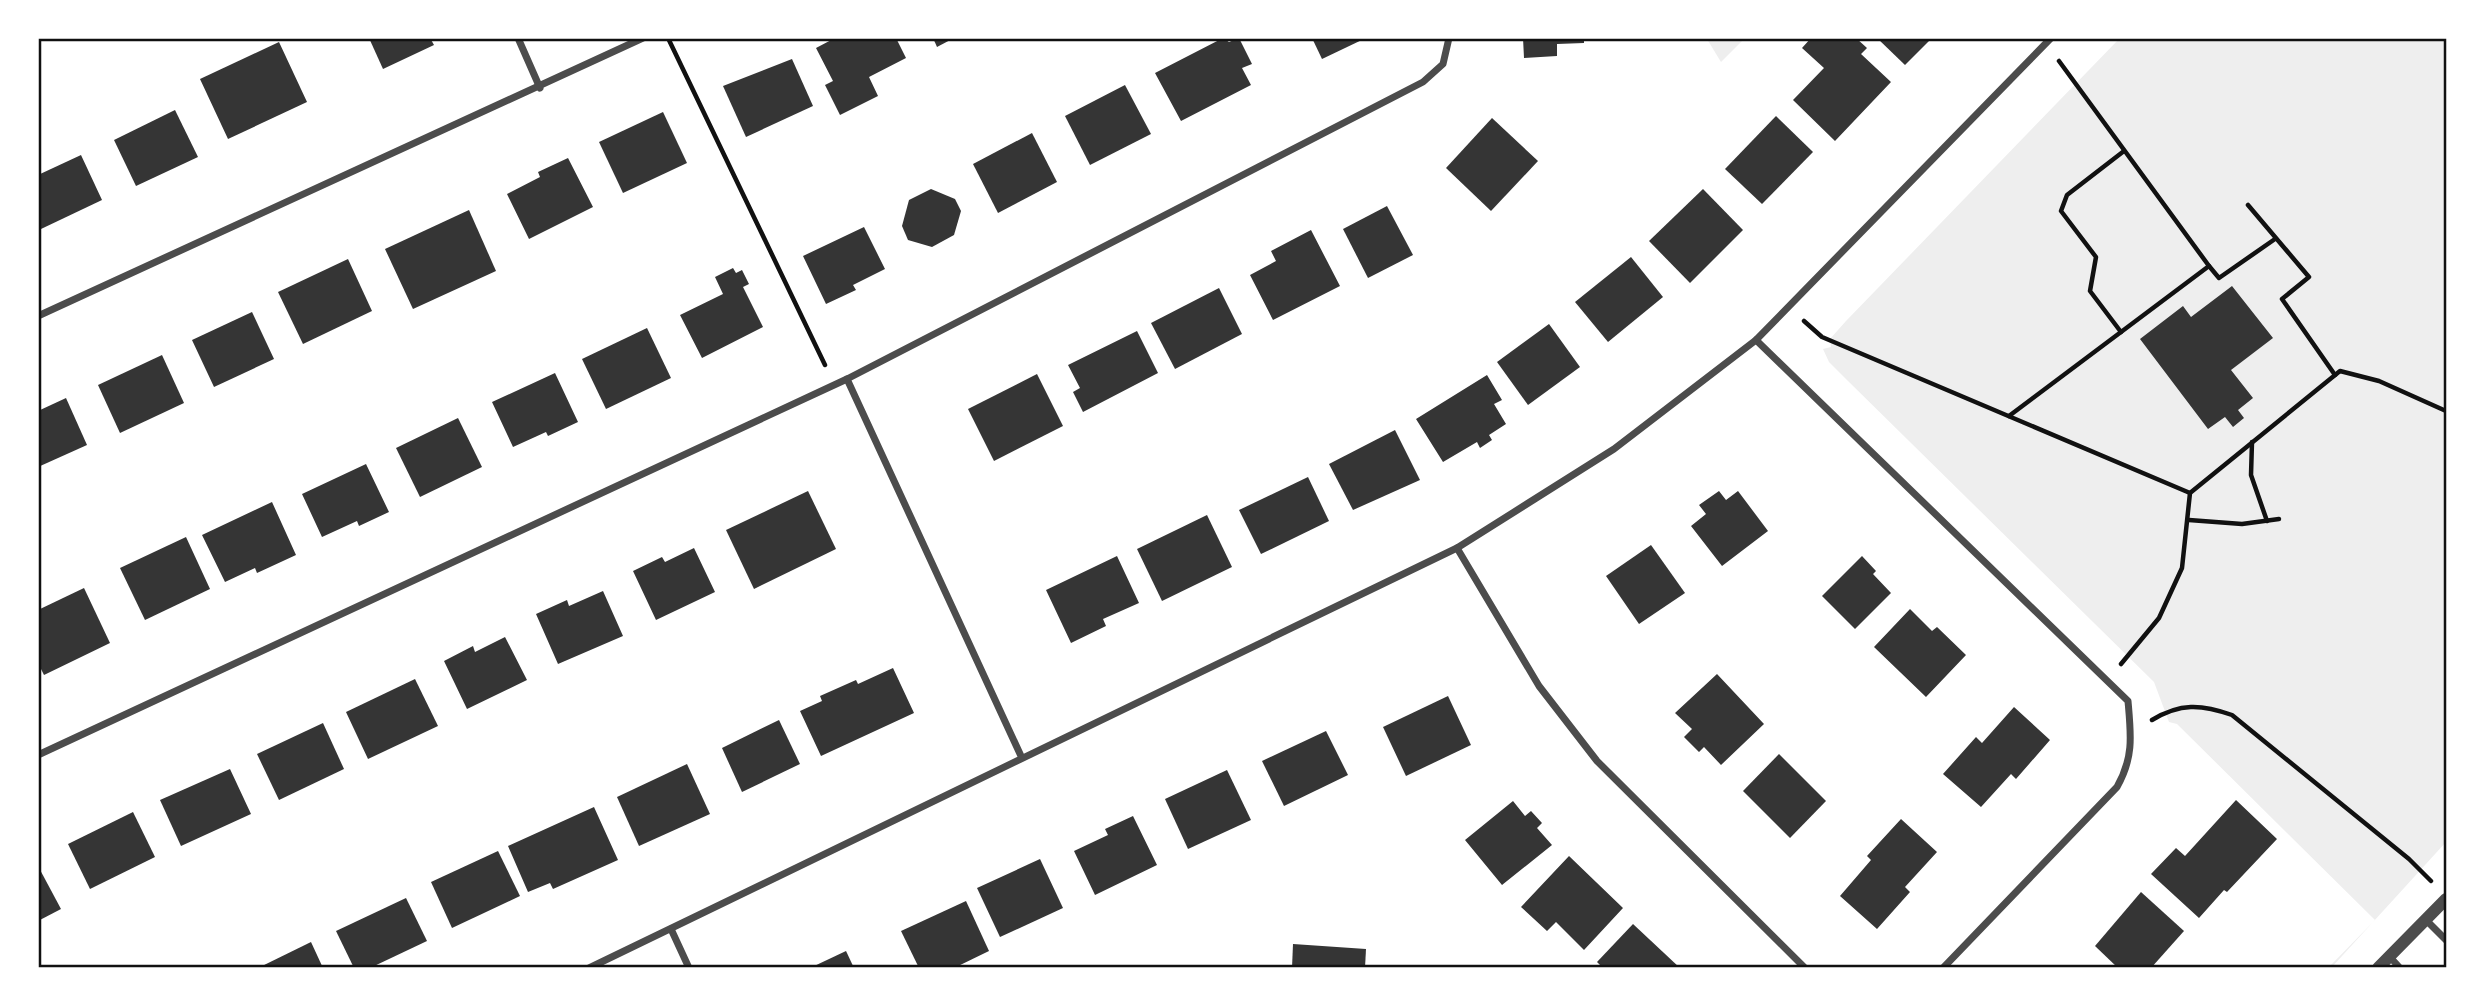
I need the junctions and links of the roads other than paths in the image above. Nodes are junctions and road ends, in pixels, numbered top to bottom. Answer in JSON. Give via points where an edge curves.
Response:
{"nodes":[{"id":1,"x":518,"y":38,"type":"edge"},
{"id":2,"x":643,"y":38,"type":"edge"},
{"id":3,"x":1449,"y":38,"type":"edge"},
{"id":4,"x":2049,"y":41,"type":"edge"},
{"id":5,"x":540,"y":88,"type":"junction"},
{"id":6,"x":38,"y":316,"type":"edge"},
{"id":7,"x":1756,"y":340,"type":"junction"},
{"id":8,"x":847,"y":379,"type":"junction"},
{"id":9,"x":1458,"y":548,"type":"junction"},
{"id":10,"x":38,"y":755,"type":"edge"},
{"id":11,"x":1021,"y":756,"type":"junction"},
{"id":12,"x":2446,"y":900,"type":"edge"},
{"id":13,"x":2426,"y":920,"type":"junction"},
{"id":14,"x":671,"y":929,"type":"junction"},
{"id":15,"x":2446,"y":940,"type":"edge"},
{"id":16,"x":2388,"y":956,"type":"junction"},
{"id":17,"x":589,"y":968,"type":"edge"},
{"id":18,"x":689,"y":968,"type":"edge"},
{"id":19,"x":1805,"y":968,"type":"edge"},
{"id":20,"x":1943,"y":968,"type":"edge"},
{"id":21,"x":2378,"y":968,"type":"edge"},
{"id":22,"x":2400,"y":968,"type":"edge"}],
"edges":[{"from":1,"to":5,"type":"street"},
{"from":2,"to":5,"type":"street"},
{"from":3,"to":8,"type":"street","via":[[1443,64],[1423,82]]},
{"from":4,"to":7,"type":"street"},
{"from":5,"to":6,"type":"street"},
{"from":7,"to":9,"type":"street","via":[[1614,449]]},
{"from":7,"to":20,"type":"street","via":[[2127,701],[2129,766],[2117,788]]},
{"from":8,"to":10,"type":"street"},
{"from":8,"to":11,"type":"street"},
{"from":9,"to":11,"type":"street"},
{"from":9,"to":19,"type":"street","via":[[1539,686],[1597,761]]},
{"from":11,"to":14,"type":"street"},
{"from":12,"to":13,"type":"street"},
{"from":13,"to":15,"type":"street"},
{"from":13,"to":16,"type":"street"},
{"from":14,"to":17,"type":"street"},
{"from":14,"to":18,"type":"street"},
{"from":16,"to":21,"type":"street"},
{"from":16,"to":22,"type":"street"}]}
